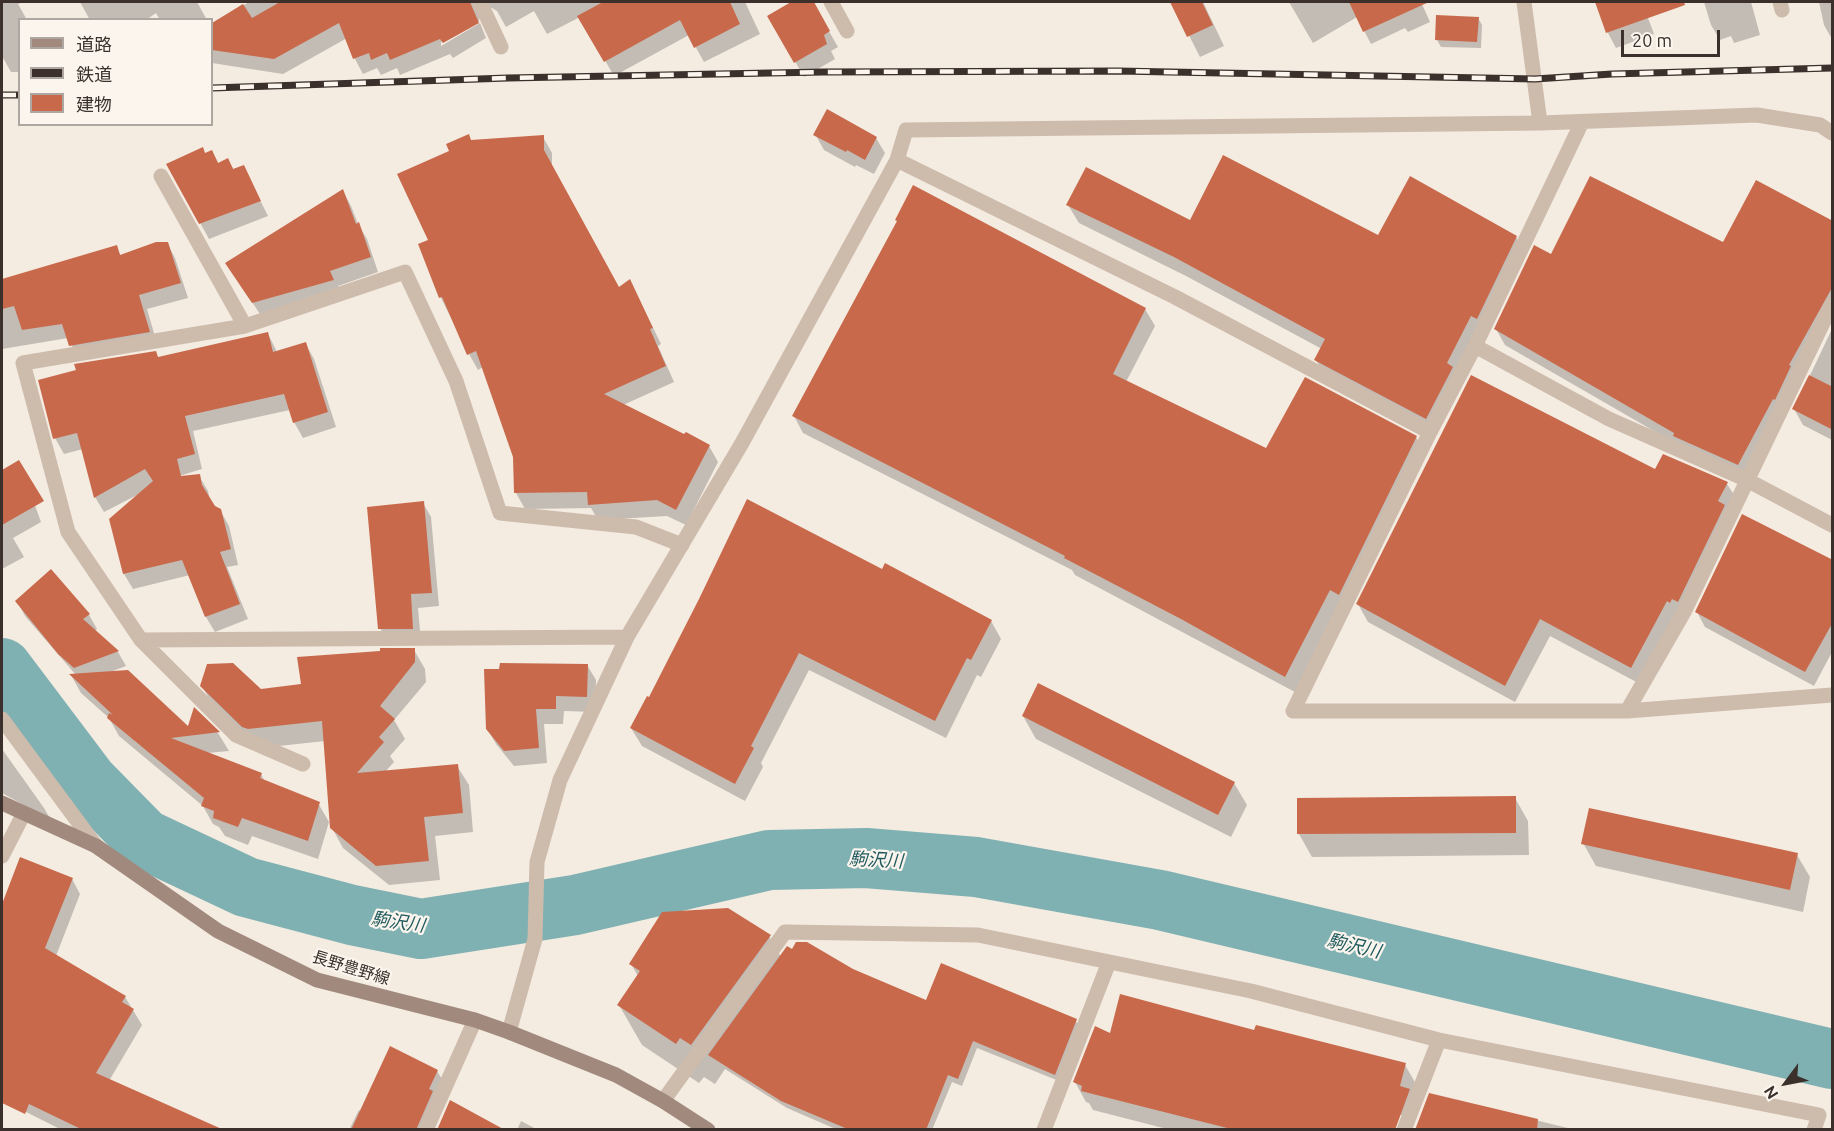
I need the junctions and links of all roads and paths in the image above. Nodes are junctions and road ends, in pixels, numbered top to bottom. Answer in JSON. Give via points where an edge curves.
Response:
{"nodes":[{"id":1,"x":480,"y":2,"type":"edge"},
{"id":2,"x":831,"y":2,"type":"edge"},
{"id":3,"x":1524,"y":2,"type":"edge"},
{"id":4,"x":847,"y":31,"type":"dead end"},
{"id":5,"x":501,"y":47,"type":"dead end"},
{"id":6,"x":1582,"y":122,"type":"junction"},
{"id":7,"x":1540,"y":123,"type":"junction"},
{"id":8,"x":1833,"y":133,"type":"edge"},
{"id":9,"x":897,"y":160,"type":"junction"},
{"id":10,"x":161,"y":176,"type":"dead end"},
{"id":11,"x":1833,"y":304,"type":"edge"},
{"id":12,"x":245,"y":326,"type":"junction"},
{"id":13,"x":1475,"y":346,"type":"junction"},
{"id":14,"x":1430,"y":432,"type":"junction"},
{"id":15,"x":1747,"y":480,"type":"junction"},
{"id":16,"x":1833,"y":525,"type":"edge"},
{"id":17,"x":682,"y":545,"type":"junction"},
{"id":18,"x":627,"y":637,"type":"junction"},
{"id":19,"x":141,"y":640,"type":"junction"},
{"id":20,"x":1833,"y":695,"type":"edge"},
{"id":21,"x":1627,"y":711,"type":"junction"},
{"id":22,"x":2,"y":719,"type":"edge"},
{"id":23,"x":303,"y":764,"type":"dead end"},
{"id":24,"x":2,"y":802,"type":"edge"},
{"id":25,"x":24,"y":813,"type":"junction"},
{"id":26,"x":96,"y":846,"type":"junction"},
{"id":27,"x":2,"y":856,"type":"edge"},
{"id":28,"x":1109,"y":962,"type":"junction"},
{"id":29,"x":475,"y":1020,"type":"junction"},
{"id":30,"x":509,"y":1032,"type":"junction"},
{"id":31,"x":1439,"y":1040,"type":"junction"},
{"id":32,"x":663,"y":1101,"type":"junction"},
{"id":33,"x":426,"y":1130,"type":"edge"},
{"id":34,"x":708,"y":1130,"type":"edge"},
{"id":35,"x":1044,"y":1130,"type":"edge"},
{"id":36,"x":1404,"y":1130,"type":"edge"},
{"id":37,"x":1814,"y":1130,"type":"edge"}],
"edges":[{"from":1,"to":5,"type":"street"},
{"from":2,"to":4,"type":"street"},
{"from":3,"to":7,"type":"street"},
{"from":6,"to":7,"type":"street"},
{"from":6,"to":8,"type":"street","via":[[1757,115],[1820,125]]},
{"from":6,"to":13,"type":"street"},
{"from":7,"to":9,"type":"street","via":[[906,130]]},
{"from":9,"to":14,"type":"street","via":[[1175,297]]},
{"from":9,"to":17,"type":"street"},
{"from":10,"to":12,"type":"street"},
{"from":11,"to":15,"type":"street"},
{"from":12,"to":17,"type":"street","via":[[405,272],[456,381],[500,513],[636,527]]},
{"from":12,"to":19,"type":"street","via":[[23,363],[68,532]]},
{"from":13,"to":14,"type":"street"},
{"from":13,"to":15,"type":"street","via":[[1609,419]]},
{"from":14,"to":21,"type":"street","via":[[1293,711]]},
{"from":15,"to":16,"type":"street"},
{"from":15,"to":21,"type":"street","via":[[1684,612]]},
{"from":17,"to":18,"type":"street"},
{"from":18,"to":19,"type":"street"},
{"from":18,"to":30,"type":"street","via":[[560,780],[537,862],[535,939]]},
{"from":19,"to":23,"type":"street","via":[[237,735]]},
{"from":20,"to":21,"type":"street"},
{"from":22,"to":26,"type":"street"},
{"from":24,"to":25,"type":"main road","name":"長野豊野線"},
{"from":25,"to":26,"type":"main road","name":"長野豊野線"},
{"from":25,"to":27,"type":"street"},
{"from":26,"to":29,"type":"main road","name":"長野豊野線","via":[[218,931],[317,980]]},
{"from":28,"to":31,"type":"street","via":[[1251,991]]},
{"from":28,"to":32,"type":"street","via":[[978,935],[785,932]]},
{"from":28,"to":35,"type":"street"},
{"from":29,"to":30,"type":"main road","name":"長野豊野線"},
{"from":29,"to":33,"type":"street"},
{"from":30,"to":32,"type":"main road","name":"長野豊野線","via":[[616,1075]]},
{"from":31,"to":36,"type":"street"},
{"from":31,"to":37,"type":"street","via":[[1819,1115]]},
{"from":32,"to":34,"type":"main road","name":"長野豊野線"}]}
